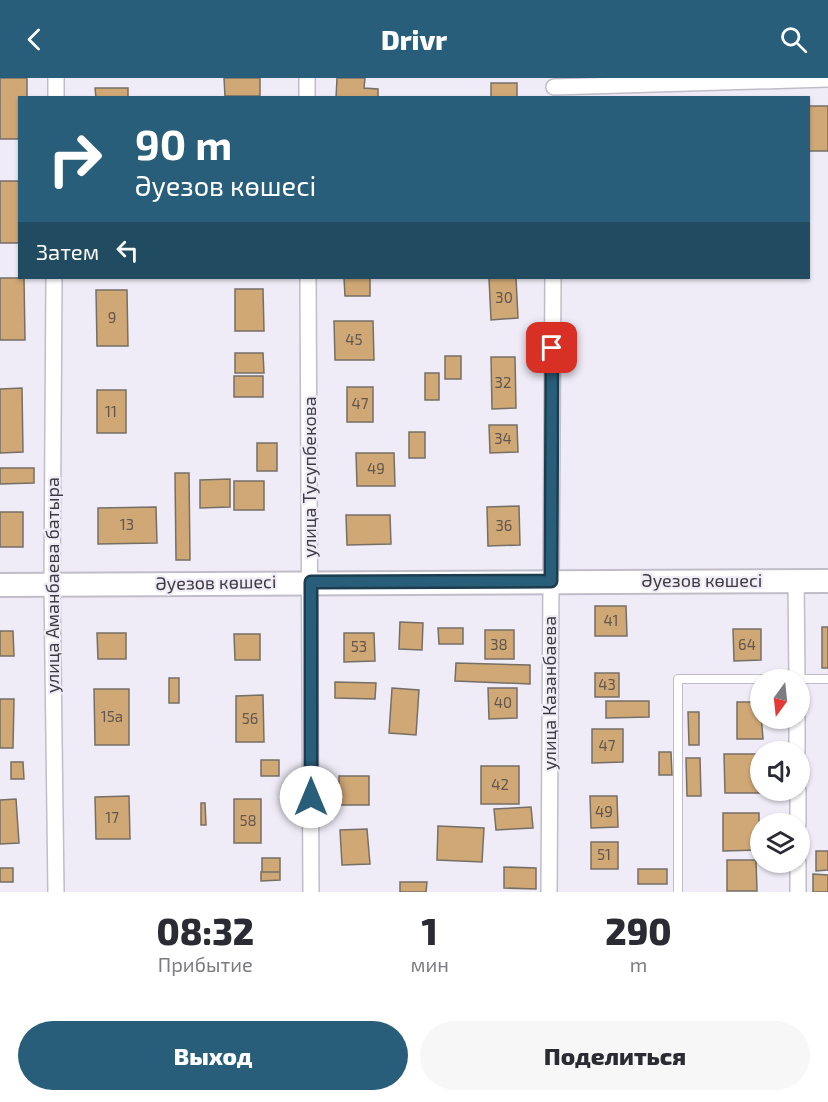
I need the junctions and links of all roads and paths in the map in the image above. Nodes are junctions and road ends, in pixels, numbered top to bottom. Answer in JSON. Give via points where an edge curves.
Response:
{"nodes":[{"id":1,"x":56,"y":78,"type":"edge"},
{"id":2,"x":307,"y":78,"type":"edge"},
{"id":3,"x":828,"y":78,"type":"edge"},
{"id":4,"x":554,"y":88,"type":"edge"},
{"id":5,"x":56,"y":96,"type":"edge"},
{"id":6,"x":307,"y":96,"type":"edge"},
{"id":7,"x":54,"y":279,"type":"edge"},
{"id":8,"x":308,"y":279,"type":"edge"},
{"id":9,"x":553,"y":279,"type":"edge"},
{"id":10,"x":796,"y":580,"type":"junction"},
{"id":11,"x":551,"y":581,"type":"junction"},
{"id":12,"x":828,"y":581,"type":"edge"},
{"id":13,"x":311,"y":582,"type":"junction"},
{"id":14,"x":0,"y":585,"type":"edge"},
{"id":15,"x":52,"y":585,"type":"junction"},
{"id":16,"x":797,"y":669,"type":"edge"},
{"id":17,"x":750,"y":679,"type":"edge"},
{"id":18,"x":810,"y":679,"type":"edge"},
{"id":19,"x":828,"y":679,"type":"edge"},
{"id":20,"x":798,"y":873,"type":"edge"},
{"id":21,"x":56,"y":892,"type":"edge"},
{"id":22,"x":311,"y":892,"type":"edge"},
{"id":23,"x":549,"y":892,"type":"edge"},
{"id":24,"x":678,"y":892,"type":"edge"},
{"id":25,"x":798,"y":892,"type":"edge"}],
"edges":[{"from":1,"to":5,"type":"street"},
{"from":2,"to":6,"type":"street"},
{"from":3,"to":4,"type":"street"},
{"from":7,"to":15,"type":"street","name":"улица Аманбаева батыра"},
{"from":8,"to":13,"type":"street","name":"улица Тусупбекова"},
{"from":9,"to":11,"type":"street","name":"улица Казанбаева"},
{"from":10,"to":11,"type":"main road","name":"Әуезов көшесі"},
{"from":10,"to":12,"type":"main road","name":"Әуезов көшесі"},
{"from":10,"to":16,"type":"street"},
{"from":11,"to":13,"type":"main road","name":"Әуезов көшесі"},
{"from":11,"to":23,"type":"street","name":"улица Казанбаева"},
{"from":13,"to":15,"type":"main road","name":"Әуезов көшесі"},
{"from":13,"to":22,"type":"street","name":"улица Тусупбекова"},
{"from":14,"to":15,"type":"main road","name":"Әуезов көшесі"},
{"from":15,"to":21,"type":"street","name":"улица Аманбаева батыра"},
{"from":17,"to":24,"type":"lane","via":[[678,679]]},
{"from":18,"to":19,"type":"lane"},
{"from":20,"to":25,"type":"street"}]}
